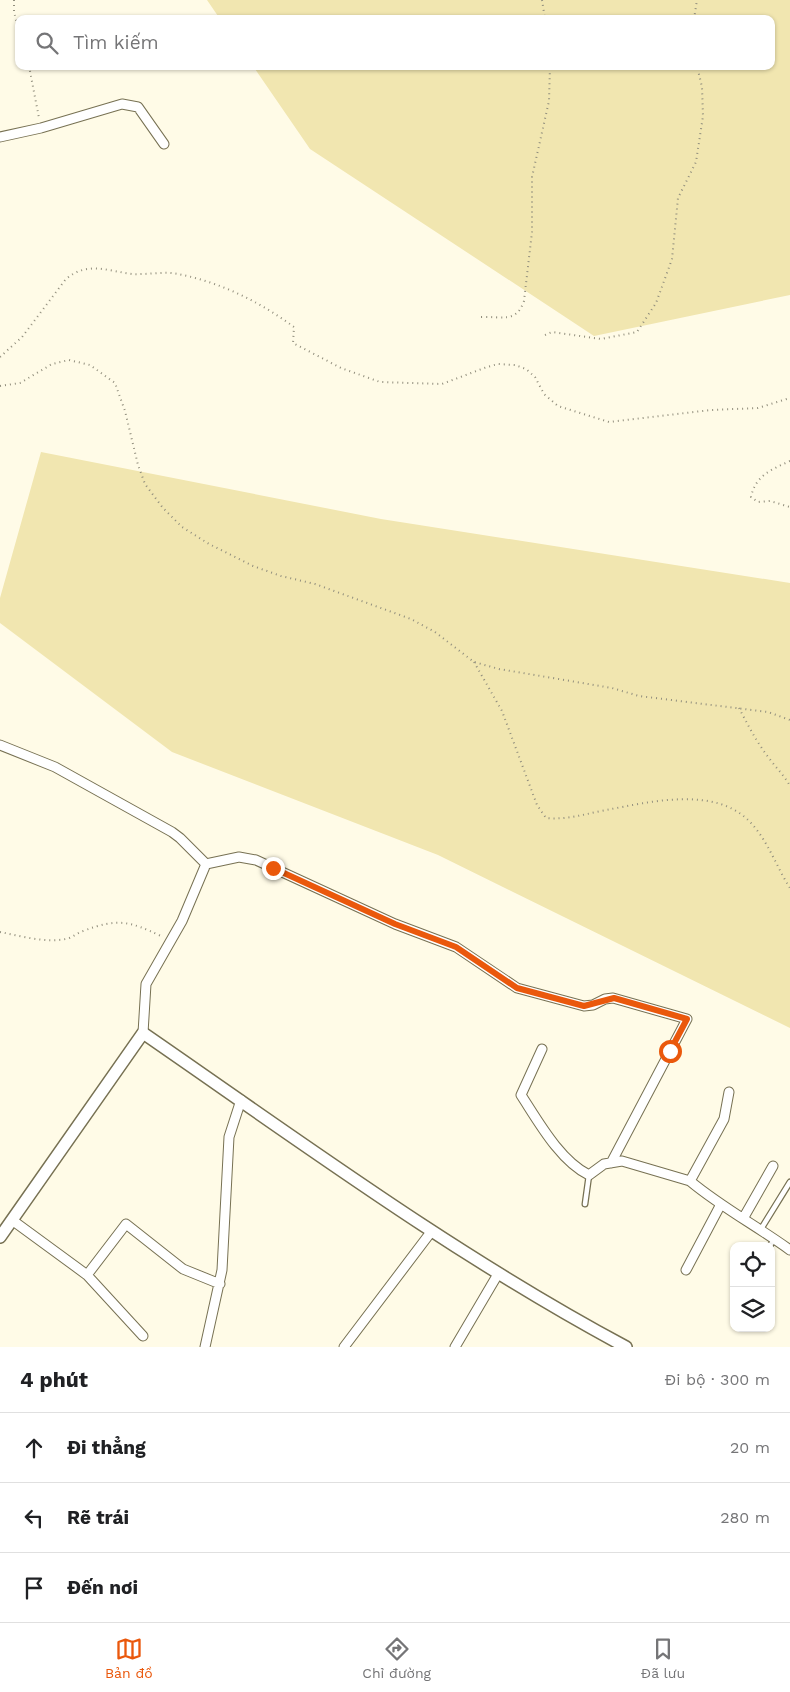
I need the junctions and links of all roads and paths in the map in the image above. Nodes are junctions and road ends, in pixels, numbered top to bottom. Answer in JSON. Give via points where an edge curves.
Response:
{"nodes":[{"id":1,"x":14,"y":0,"type":"edge"},
{"id":2,"x":542,"y":0,"type":"edge"},
{"id":3,"x":697,"y":0,"type":"edge"},
{"id":4,"x":544,"y":15,"type":"edge"},
{"id":5,"x":695,"y":15,"type":"edge"},
{"id":6,"x":15,"y":16,"type":"edge"},
{"id":7,"x":30,"y":70,"type":"edge"},
{"id":8,"x":550,"y":70,"type":"edge"},
{"id":9,"x":698,"y":70,"type":"edge"},
{"id":10,"x":41,"y":128,"type":"junction"},
{"id":11,"x":0,"y":137,"type":"edge"},
{"id":12,"x":164,"y":144,"type":"dead end"},
{"id":13,"x":481,"y":317,"type":"dead end"},
{"id":14,"x":544,"y":335,"type":"dead end"},
{"id":15,"x":0,"y":357,"type":"edge"},
{"id":16,"x":0,"y":386,"type":"edge"},
{"id":17,"x":790,"y":398,"type":"edge"},
{"id":18,"x":790,"y":461,"type":"edge"},
{"id":19,"x":790,"y":507,"type":"edge"},
{"id":20,"x":474,"y":662,"type":"junction"},
{"id":21,"x":739,"y":708,"type":"junction"},
{"id":22,"x":790,"y":720,"type":"edge"},
{"id":23,"x":0,"y":745,"type":"edge"},
{"id":24,"x":790,"y":786,"type":"edge"},
{"id":25,"x":206,"y":864,"type":"junction"},
{"id":26,"x":790,"y":888,"type":"edge"},
{"id":27,"x":0,"y":932,"type":"edge"},
{"id":28,"x":170,"y":941,"type":"junction"},
{"id":29,"x":143,"y":1033,"type":"junction"},
{"id":30,"x":542,"y":1049,"type":"dead end"},
{"id":31,"x":729,"y":1092,"type":"dead end"},
{"id":32,"x":241,"y":1100,"type":"junction"},
{"id":33,"x":611,"y":1163,"type":"junction"},
{"id":34,"x":774,"y":1166,"type":"dead end"},
{"id":35,"x":588,"y":1175,"type":"junction"},
{"id":36,"x":690,"y":1181,"type":"junction"},
{"id":37,"x":790,"y":1182,"type":"edge"},
{"id":38,"x":584,"y":1204,"type":"dead end"},
{"id":39,"x":720,"y":1204,"type":"junction"},
{"id":40,"x":744,"y":1217,"type":"junction"},
{"id":41,"x":12,"y":1220,"type":"junction"},
{"id":42,"x":761,"y":1229,"type":"junction"},
{"id":43,"x":431,"y":1232,"type":"junction"},
{"id":44,"x":0,"y":1237,"type":"edge"},
{"id":45,"x":772,"y":1242,"type":"edge"},
{"id":46,"x":775,"y":1243,"type":"edge"},
{"id":47,"x":790,"y":1250,"type":"edge"},
{"id":48,"x":686,"y":1270,"type":"dead end"},
{"id":49,"x":498,"y":1274,"type":"junction"},
{"id":50,"x":87,"y":1275,"type":"junction"},
{"id":51,"x":220,"y":1284,"type":"junction"},
{"id":52,"x":142,"y":1336,"type":"dead end"},
{"id":53,"x":205,"y":1347,"type":"edge"},
{"id":54,"x":344,"y":1347,"type":"edge"},
{"id":55,"x":455,"y":1347,"type":"edge"},
{"id":56,"x":626,"y":1347,"type":"edge"}],
"edges":[{"from":1,"to":6,"type":"path"},
{"from":2,"to":4,"type":"path"},
{"from":3,"to":5,"type":"path"},
{"from":7,"to":10,"type":"path"},
{"from":8,"to":13,"type":"path","via":[[549,100],[532,177],[532,232],[524,301],[514,317]]},
{"from":9,"to":14,"type":"path","via":[[703,116],[696,162],[678,198],[672,259],[656,303],[637,332],[601,339],[552,332]]},
{"from":10,"to":11,"type":"street"},
{"from":10,"to":12,"type":"street","via":[[122,104],[138,107]]},
{"from":15,"to":17,"type":"path","via":[[22,337],[74,272],[104,268],[135,274],[180,274],[234,293],[274,312],[294,327],[293,344],[341,368],[380,382],[442,384],[498,364],[515,365],[526,368],[544,394],[558,406],[609,422],[758,408]]},
{"from":16,"to":20,"type":"path","via":[[20,383],[52,364],[69,360],[90,365],[115,383],[126,411],[145,484],[182,527],[253,566],[411,618]]},
{"from":18,"to":19,"type":"path","via":[[760,476],[751,497],[758,502],[770,501]]},
{"from":20,"to":21,"type":"path","via":[[639,696]]},
{"from":20,"to":26,"type":"path","via":[[502,711],[537,805],[546,818],[564,819],[650,803],[704,799],[731,808],[751,823]]},
{"from":21,"to":22,"type":"path","via":[[768,712]]},
{"from":21,"to":24,"type":"path","via":[[749,729]]},
{"from":23,"to":25,"type":"street","via":[[56,767],[172,832]]},
{"from":25,"to":28,"type":"street","via":[[182,922]]},
{"from":25,"to":33,"type":"street","via":[[239,857],[256,860],[395,924],[450,944],[517,988],[535,994],[584,1006],[614,998],[687,1019]]},
{"from":27,"to":28,"type":"path","via":[[48,940],[67,939],[123,921]]},
{"from":28,"to":29,"type":"street","via":[[146,984]]},
{"from":29,"to":32,"type":"street"},
{"from":29,"to":41,"type":"street"},
{"from":30,"to":35,"type":"street","via":[[521,1095],[550,1139]]},
{"from":31,"to":36,"type":"street","via":[[724,1118]]},
{"from":32,"to":43,"type":"street"},
{"from":32,"to":51,"type":"street","via":[[228,1137]]},
{"from":33,"to":35,"type":"street"},
{"from":33,"to":36,"type":"street","via":[[622,1161]]},
{"from":34,"to":40,"type":"street"},
{"from":35,"to":38,"type":"lane"},
{"from":36,"to":39,"type":"street"},
{"from":37,"to":42,"type":"lane"},
{"from":39,"to":40,"type":"street"},
{"from":39,"to":48,"type":"street"},
{"from":40,"to":42,"type":"street"},
{"from":41,"to":44,"type":"street"},
{"from":41,"to":50,"type":"street"},
{"from":42,"to":45,"type":"street"},
{"from":43,"to":49,"type":"street"},
{"from":43,"to":54,"type":"street"},
{"from":46,"to":47,"type":"street"},
{"from":49,"to":55,"type":"street"},
{"from":49,"to":56,"type":"street"},
{"from":50,"to":51,"type":"street","via":[[126,1224],[183,1269]]},
{"from":50,"to":52,"type":"street"},
{"from":51,"to":53,"type":"street"}]}
